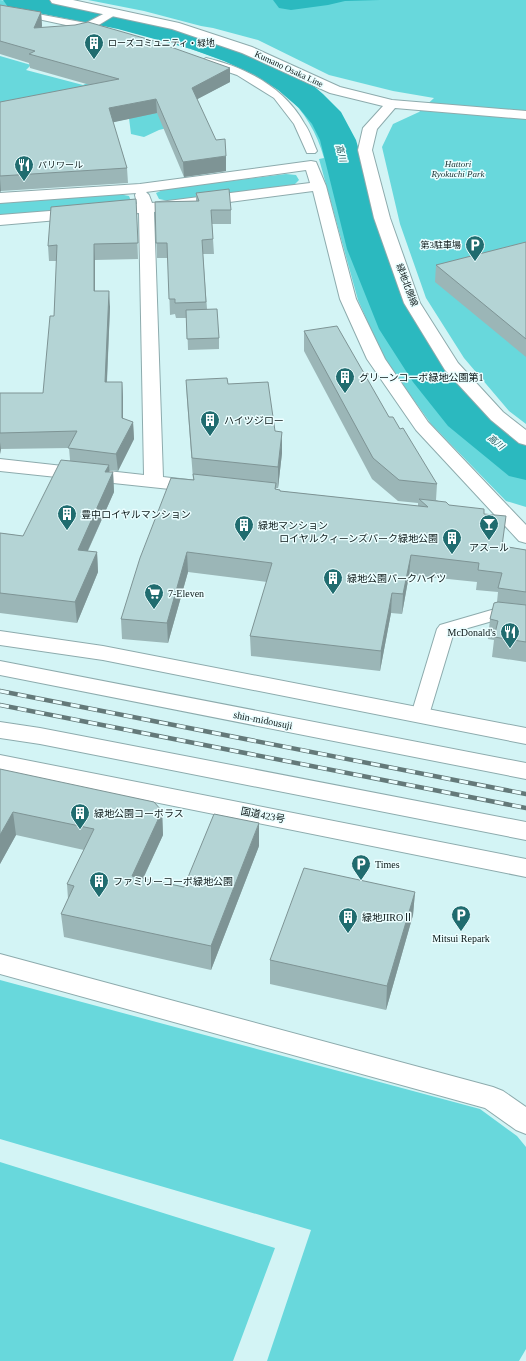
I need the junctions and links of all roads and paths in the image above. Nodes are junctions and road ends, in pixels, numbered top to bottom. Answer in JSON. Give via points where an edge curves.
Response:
{"nodes":[{"id":1,"x":56,"y":0,"type":"edge"},
{"id":2,"x":0,"y":10,"type":"edge"},
{"id":3,"x":115,"y":12,"type":"junction"},
{"id":4,"x":89,"y":26,"type":"junction"},
{"id":5,"x":110,"y":33,"type":"edge"},
{"id":6,"x":198,"y":58,"type":"edge"},
{"id":7,"x":392,"y":104,"type":"junction"},
{"id":8,"x":526,"y":116,"type":"edge"},
{"id":9,"x":311,"y":158,"type":"junction"},
{"id":10,"x":319,"y":186,"type":"junction"},
{"id":11,"x":140,"y":188,"type":"junction"},
{"id":12,"x":0,"y":198,"type":"edge"},
{"id":13,"x":146,"y":208,"type":"junction"},
{"id":14,"x":0,"y":220,"type":"edge"},
{"id":15,"x":526,"y":439,"type":"edge"},
{"id":16,"x":0,"y":465,"type":"edge"},
{"id":17,"x":154,"y":481,"type":"junction"},
{"id":18,"x":217,"y":488,"type":"edge"},
{"id":19,"x":487,"y":518,"type":"edge"},
{"id":20,"x":518,"y":521,"type":"edge"},
{"id":21,"x":526,"y":537,"type":"edge"},
{"id":22,"x":526,"y":619,"type":"edge"},
{"id":23,"x":0,"y":638,"type":"edge"},
{"id":24,"x":0,"y":668,"type":"edge"},
{"id":25,"x":420,"y":715,"type":"junction"},
{"id":26,"x":0,"y":730,"type":"edge"},
{"id":27,"x":526,"y":736,"type":"edge"},
{"id":28,"x":0,"y":763,"type":"edge"},
{"id":29,"x":526,"y":771,"type":"edge"},
{"id":30,"x":526,"y":831,"type":"edge"},
{"id":31,"x":526,"y":868,"type":"edge"},
{"id":32,"x":0,"y":964,"type":"edge"},
{"id":33,"x":526,"y":1122,"type":"edge"}],
"edges":[{"from":1,"to":3,"type":"main road","name":"Kumano Osaka Line"},
{"from":2,"to":4,"type":"lane"},
{"from":3,"to":4,"type":"lane"},
{"from":3,"to":7,"type":"main road","name":"Kumano Osaka Line","via":[[175,26],[247,50],[336,90]]},
{"from":4,"to":5,"type":"lane"},
{"from":6,"to":9,"type":"lane","via":[[241,73],[278,96],[299,123]]},
{"from":7,"to":8,"type":"main road","name":"Kumano Osaka Line"},
{"from":7,"to":15,"type":"main road","name":"緑地北側線","via":[[370,128],[364,150],[382,218],[412,303],[451,366],[497,416]]},
{"from":9,"to":10,"type":"main road"},
{"from":9,"to":11,"type":"main road"},
{"from":10,"to":13,"type":"main road"},
{"from":10,"to":20,"type":"main road","via":[[348,299],[376,359],[422,426]]},
{"from":11,"to":12,"type":"main road"},
{"from":11,"to":13,"type":"main road"},
{"from":13,"to":14,"type":"main road"},
{"from":13,"to":17,"type":"main road"},
{"from":16,"to":17,"type":"main road"},
{"from":17,"to":18,"type":"main road"},
{"from":19,"to":20,"type":"main road"},
{"from":20,"to":21,"type":"main road"},
{"from":22,"to":25,"type":"lane","via":[[495,614],[446,629]]},
{"from":23,"to":25,"type":"main road","via":[[103,653]]},
{"from":24,"to":29,"type":"main road","name":"shin-midousuji"},
{"from":25,"to":27,"type":"main road"},
{"from":26,"to":30,"type":"main road","via":[[48,737]]},
{"from":28,"to":31,"type":"main road","name":"国道423号"},
{"from":32,"to":33,"type":"main road","via":[[494,1099]]}]}
